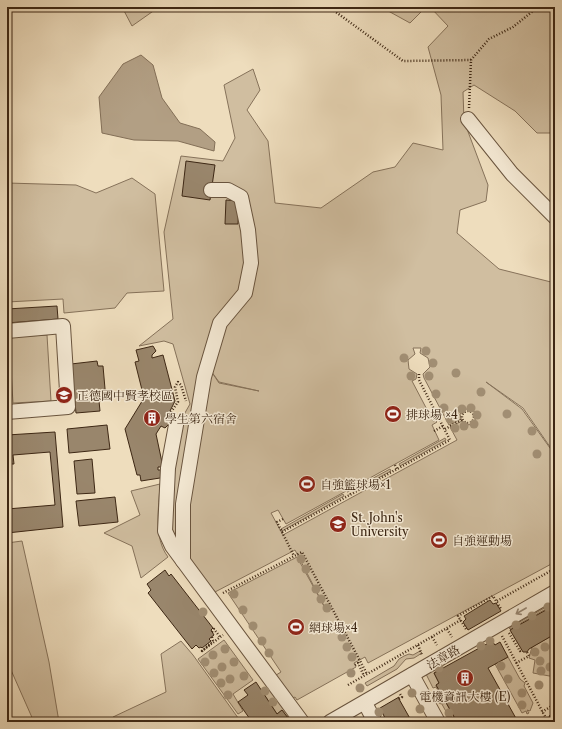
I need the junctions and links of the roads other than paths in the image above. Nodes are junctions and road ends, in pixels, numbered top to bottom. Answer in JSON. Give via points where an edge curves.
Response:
{"nodes":[{"id":1,"x":468,"y":119,"type":"road end"},
{"id":2,"x":211,"y":190,"type":"dead end"},
{"id":3,"x":555,"y":217,"type":"edge"},
{"id":4,"x":7,"y":331,"type":"edge"},
{"id":5,"x":7,"y":412,"type":"edge"},
{"id":6,"x":174,"y":418,"type":"road end"},
{"id":7,"x":183,"y":561,"type":"junction"},
{"id":8,"x":555,"y":592,"type":"edge"},
{"id":9,"x":412,"y":675,"type":"junction"},
{"id":10,"x":365,"y":703,"type":"junction"},
{"id":11,"x":302,"y":722,"type":"edge"},
{"id":12,"x":330,"y":722,"type":"edge"},
{"id":13,"x":375,"y":722,"type":"edge"},
{"id":14,"x":438,"y":722,"type":"edge"}],
"edges":[{"from":1,"to":3,"type":"street","via":[[512,174]]},
{"from":2,"to":7,"type":"street","via":[[228,190],[241,197],[251,263],[245,293],[220,323],[204,377],[183,504]]},
{"from":4,"to":5,"type":"street","via":[[63,326],[68,407]]},
{"from":6,"to":7,"type":"street","via":[[168,468],[166,531],[172,546]]},
{"from":7,"to":11,"type":"street"},
{"from":8,"to":9,"type":"street","name":"法章路","one_way":true,"via":[[501,630]]},
{"from":9,"to":10,"type":"street","name":"法章路"},
{"from":9,"to":14,"type":"street"},
{"from":10,"to":12,"type":"street","name":"法章路"},
{"from":10,"to":13,"type":"street"}]}
